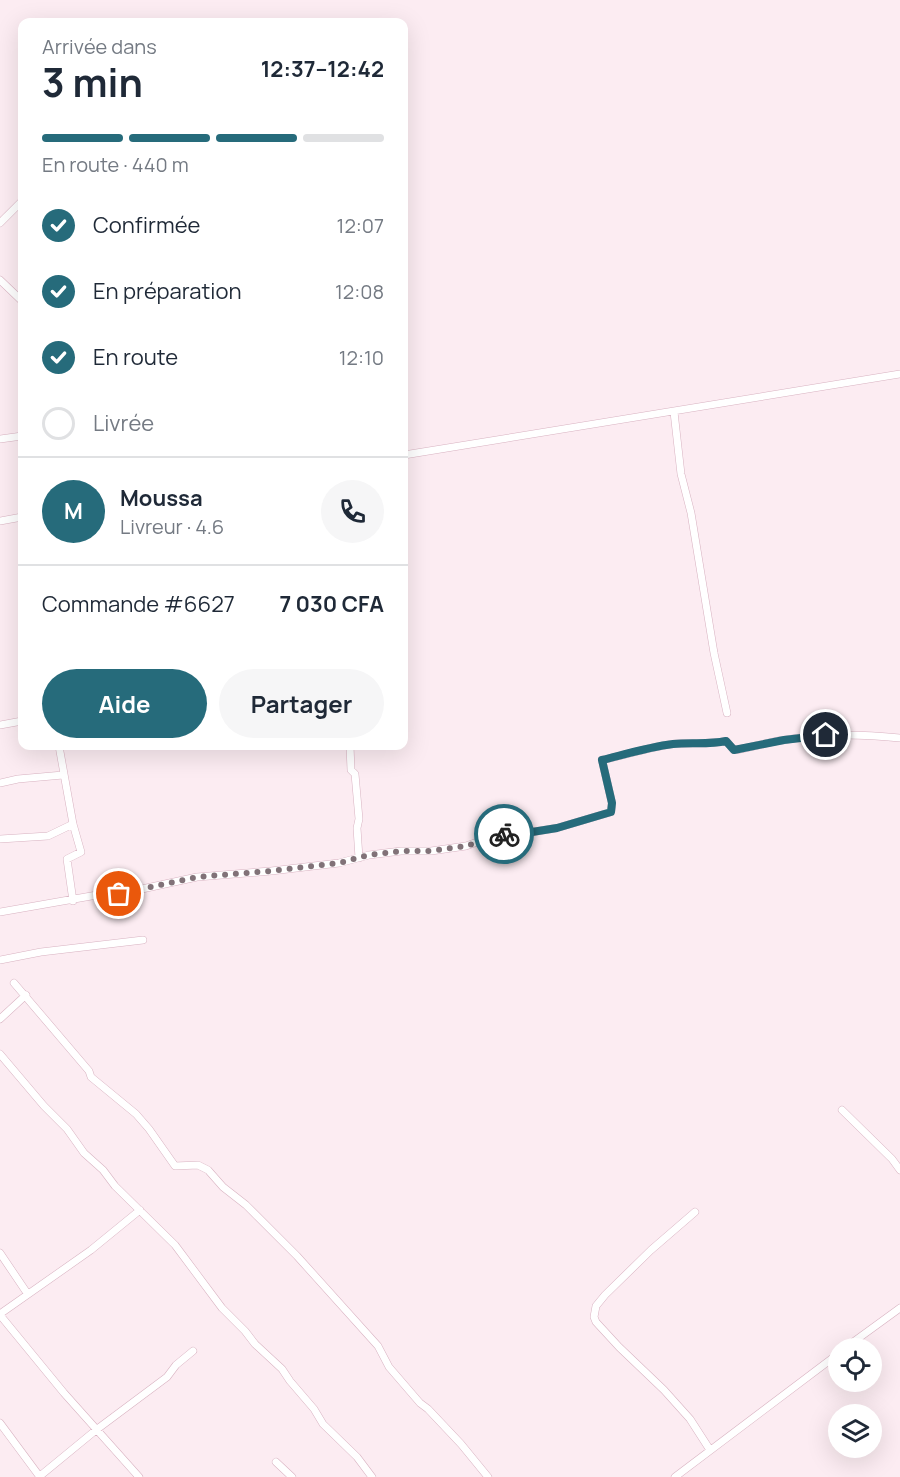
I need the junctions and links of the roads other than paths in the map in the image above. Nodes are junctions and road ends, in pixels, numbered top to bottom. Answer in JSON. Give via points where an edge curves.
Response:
{"nodes":[{"id":1,"x":18,"y":205,"type":"edge"},
{"id":2,"x":0,"y":223,"type":"edge"},
{"id":3,"x":0,"y":280,"type":"edge"},
{"id":4,"x":18,"y":298,"type":"edge"},
{"id":5,"x":900,"y":374,"type":"edge"},
{"id":6,"x":674,"y":412,"type":"junction"},
{"id":7,"x":18,"y":437,"type":"edge"},
{"id":8,"x":0,"y":439,"type":"edge"},
{"id":9,"x":408,"y":454,"type":"edge"},
{"id":10,"x":18,"y":518,"type":"edge"},
{"id":11,"x":0,"y":521,"type":"edge"},
{"id":12,"x":727,"y":713,"type":"dead end"},
{"id":13,"x":18,"y":723,"type":"edge"},
{"id":14,"x":0,"y":725,"type":"edge"},
{"id":15,"x":900,"y":738,"type":"edge"},
{"id":16,"x":60,"y":750,"type":"edge"},
{"id":17,"x":350,"y":750,"type":"edge"},
{"id":18,"x":63,"y":775,"type":"junction"},
{"id":19,"x":0,"y":783,"type":"edge"},
{"id":20,"x":72,"y":824,"type":"junction"},
{"id":21,"x":0,"y":839,"type":"edge"},
{"id":22,"x":358,"y":858,"type":"junction"},
{"id":23,"x":73,"y":901,"type":"junction"},
{"id":24,"x":0,"y":912,"type":"edge"},
{"id":25,"x":143,"y":940,"type":"dead end"},
{"id":26,"x":0,"y":960,"type":"edge"},
{"id":27,"x":14,"y":982,"type":"dead end"},
{"id":28,"x":26,"y":995,"type":"junction"},
{"id":29,"x":0,"y":1019,"type":"edge"},
{"id":30,"x":0,"y":1054,"type":"edge"},
{"id":31,"x":842,"y":1110,"type":"dead end"},
{"id":32,"x":900,"y":1170,"type":"edge"},
{"id":33,"x":140,"y":1210,"type":"junction"},
{"id":34,"x":695,"y":1212,"type":"dead end"},
{"id":35,"x":0,"y":1253,"type":"edge"},
{"id":36,"x":27,"y":1293,"type":"junction"},
{"id":37,"x":900,"y":1308,"type":"edge"},
{"id":38,"x":0,"y":1314,"type":"edge"},
{"id":39,"x":859,"y":1338,"type":"edge"},
{"id":40,"x":193,"y":1351,"type":"dead end"},
{"id":41,"x":828,"y":1362,"type":"edge"},
{"id":42,"x":0,"y":1423,"type":"edge"},
{"id":43,"x":96,"y":1430,"type":"junction"},
{"id":44,"x":710,"y":1450,"type":"junction"},
{"id":45,"x":276,"y":1462,"type":"dead end"},
{"id":46,"x":40,"y":1477,"type":"edge"},
{"id":47,"x":139,"y":1477,"type":"edge"},
{"id":48,"x":292,"y":1477,"type":"edge"},
{"id":49,"x":372,"y":1477,"type":"edge"},
{"id":50,"x":488,"y":1477,"type":"edge"},
{"id":51,"x":675,"y":1477,"type":"edge"}],
"edges":[{"from":1,"to":2,"type":"street"},
{"from":3,"to":4,"type":"street"},
{"from":5,"to":6,"type":"street"},
{"from":6,"to":9,"type":"street"},
{"from":6,"to":12,"type":"street","via":[[681,474]]},
{"from":7,"to":8,"type":"street"},
{"from":10,"to":11,"type":"street"},
{"from":13,"to":14,"type":"street"},
{"from":15,"to":22,"type":"street","via":[[826,735],[734,750],[726,741],[640,750],[602,760],[611,812],[557,828],[497,835],[466,846]]},
{"from":16,"to":18,"type":"street"},
{"from":17,"to":22,"type":"street","via":[[358,809]]},
{"from":18,"to":19,"type":"street"},
{"from":18,"to":20,"type":"street"},
{"from":20,"to":21,"type":"street","via":[[48,836]]},
{"from":20,"to":23,"type":"street","via":[[81,852],[67,859]]},
{"from":22,"to":23,"type":"street","via":[[197,877]]},
{"from":23,"to":24,"type":"street"},
{"from":25,"to":26,"type":"street"},
{"from":27,"to":28,"type":"street"},
{"from":28,"to":29,"type":"street"},
{"from":28,"to":50,"type":"street","via":[[91,1077],[149,1128],[175,1166],[208,1170],[297,1256],[378,1346],[389,1367],[420,1403]]},
{"from":30,"to":33,"type":"street","via":[[84,1153]]},
{"from":31,"to":32,"type":"street"},
{"from":33,"to":36,"type":"street","via":[[91,1250]]},
{"from":33,"to":49,"type":"street","via":[[175,1245],[222,1308],[282,1369],[323,1424]]},
{"from":34,"to":44,"type":"street","via":[[605,1295],[596,1306],[594,1317],[690,1419]]},
{"from":35,"to":36,"type":"street"},
{"from":36,"to":38,"type":"street"},
{"from":37,"to":39,"type":"street"},
{"from":38,"to":43,"type":"street"},
{"from":40,"to":43,"type":"street","via":[[167,1377]]},
{"from":41,"to":44,"type":"street"},
{"from":42,"to":46,"type":"street"},
{"from":43,"to":46,"type":"street"},
{"from":43,"to":47,"type":"street"},
{"from":44,"to":51,"type":"street"},
{"from":45,"to":48,"type":"street"}]}
